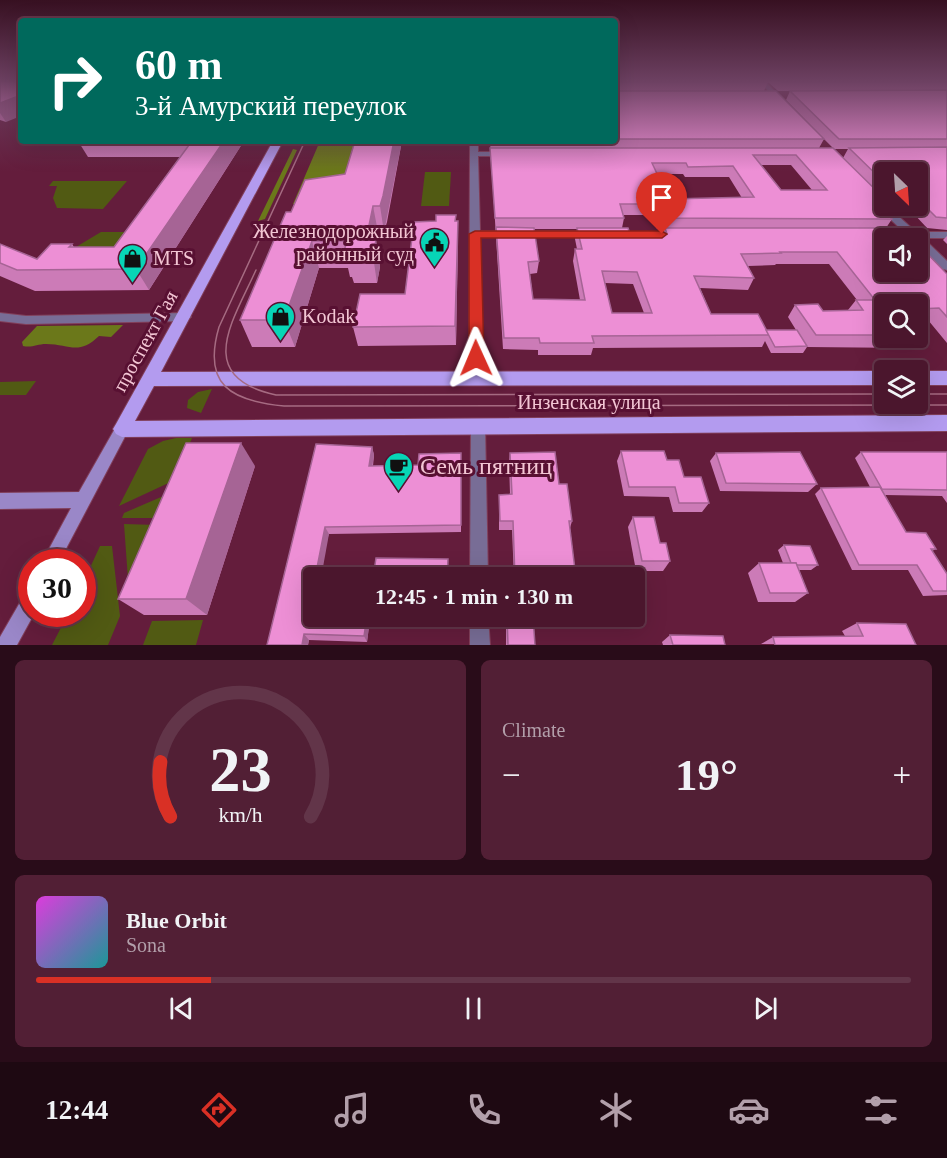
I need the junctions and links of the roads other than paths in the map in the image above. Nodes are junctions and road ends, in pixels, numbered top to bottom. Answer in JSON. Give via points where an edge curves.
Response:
{"nodes":[{"id":1,"x":276,"y":144,"type":"edge"},
{"id":2,"x":474,"y":144,"type":"edge"},
{"id":3,"x":474,"y":154,"type":"junction"},
{"id":4,"x":510,"y":154,"type":"edge"},
{"id":5,"x":863,"y":188,"type":"edge"},
{"id":6,"x":904,"y":228,"type":"edge"},
{"id":7,"x":475,"y":234,"type":"junction"},
{"id":8,"x":603,"y":234,"type":"edge"},
{"id":9,"x":947,"y":235,"type":"edge"},
{"id":10,"x":928,"y":237,"type":"edge"},
{"id":11,"x":928,"y":249,"type":"edge"},
{"id":12,"x":947,"y":267,"type":"edge"},
{"id":13,"x":0,"y":317,"type":"edge"},
{"id":14,"x":185,"y":317,"type":"junction"},
{"id":15,"x":874,"y":378,"type":"edge"},
{"id":16,"x":928,"y":378,"type":"edge"},
{"id":17,"x":947,"y":378,"type":"edge"},
{"id":18,"x":149,"y":379,"type":"junction"},
{"id":19,"x":476,"y":379,"type":"junction"},
{"id":20,"x":947,"y":423,"type":"edge"},
{"id":21,"x":478,"y":425,"type":"junction"},
{"id":22,"x":122,"y":429,"type":"junction"},
{"id":23,"x":0,"y":501,"type":"edge"},
{"id":24,"x":84,"y":501,"type":"junction"},
{"id":25,"x":57,"y":549,"type":"edge"},
{"id":26,"x":479,"y":567,"type":"edge"},
{"id":27,"x":18,"y":623,"type":"edge"},
{"id":28,"x":479,"y":627,"type":"edge"},
{"id":29,"x":6,"y":645,"type":"edge"},
{"id":30,"x":480,"y":645,"type":"edge"}],
"edges":[{"from":1,"to":14,"type":"main road","name":"проспект Гая"},
{"from":2,"to":3,"type":"street"},
{"from":3,"to":4,"type":"street"},
{"from":3,"to":7,"type":"street"},
{"from":5,"to":6,"type":"street"},
{"from":7,"to":8,"type":"street"},
{"from":7,"to":19,"type":"street"},
{"from":9,"to":10,"type":"street"},
{"from":11,"to":12,"type":"street"},
{"from":13,"to":14,"type":"street"},
{"from":14,"to":18,"type":"main road","name":"проспект Гая"},
{"from":15,"to":19,"type":"main road","name":"Инзенская улица"},
{"from":16,"to":17,"type":"main road"},
{"from":18,"to":19,"type":"main road","name":"Инзенская улица"},
{"from":18,"to":22,"type":"main road","name":"проспект Гая"},
{"from":20,"to":21,"type":"main road","name":"Инзенская улица"},
{"from":21,"to":22,"type":"main road","name":"Инзенская улица"},
{"from":21,"to":26,"type":"street"},
{"from":22,"to":24,"type":"main road","name":"проспект Гая"},
{"from":23,"to":24,"type":"main road"},
{"from":24,"to":25,"type":"main road","name":"проспект Гая"},
{"from":27,"to":29,"type":"main road"},
{"from":28,"to":30,"type":"street"}]}
